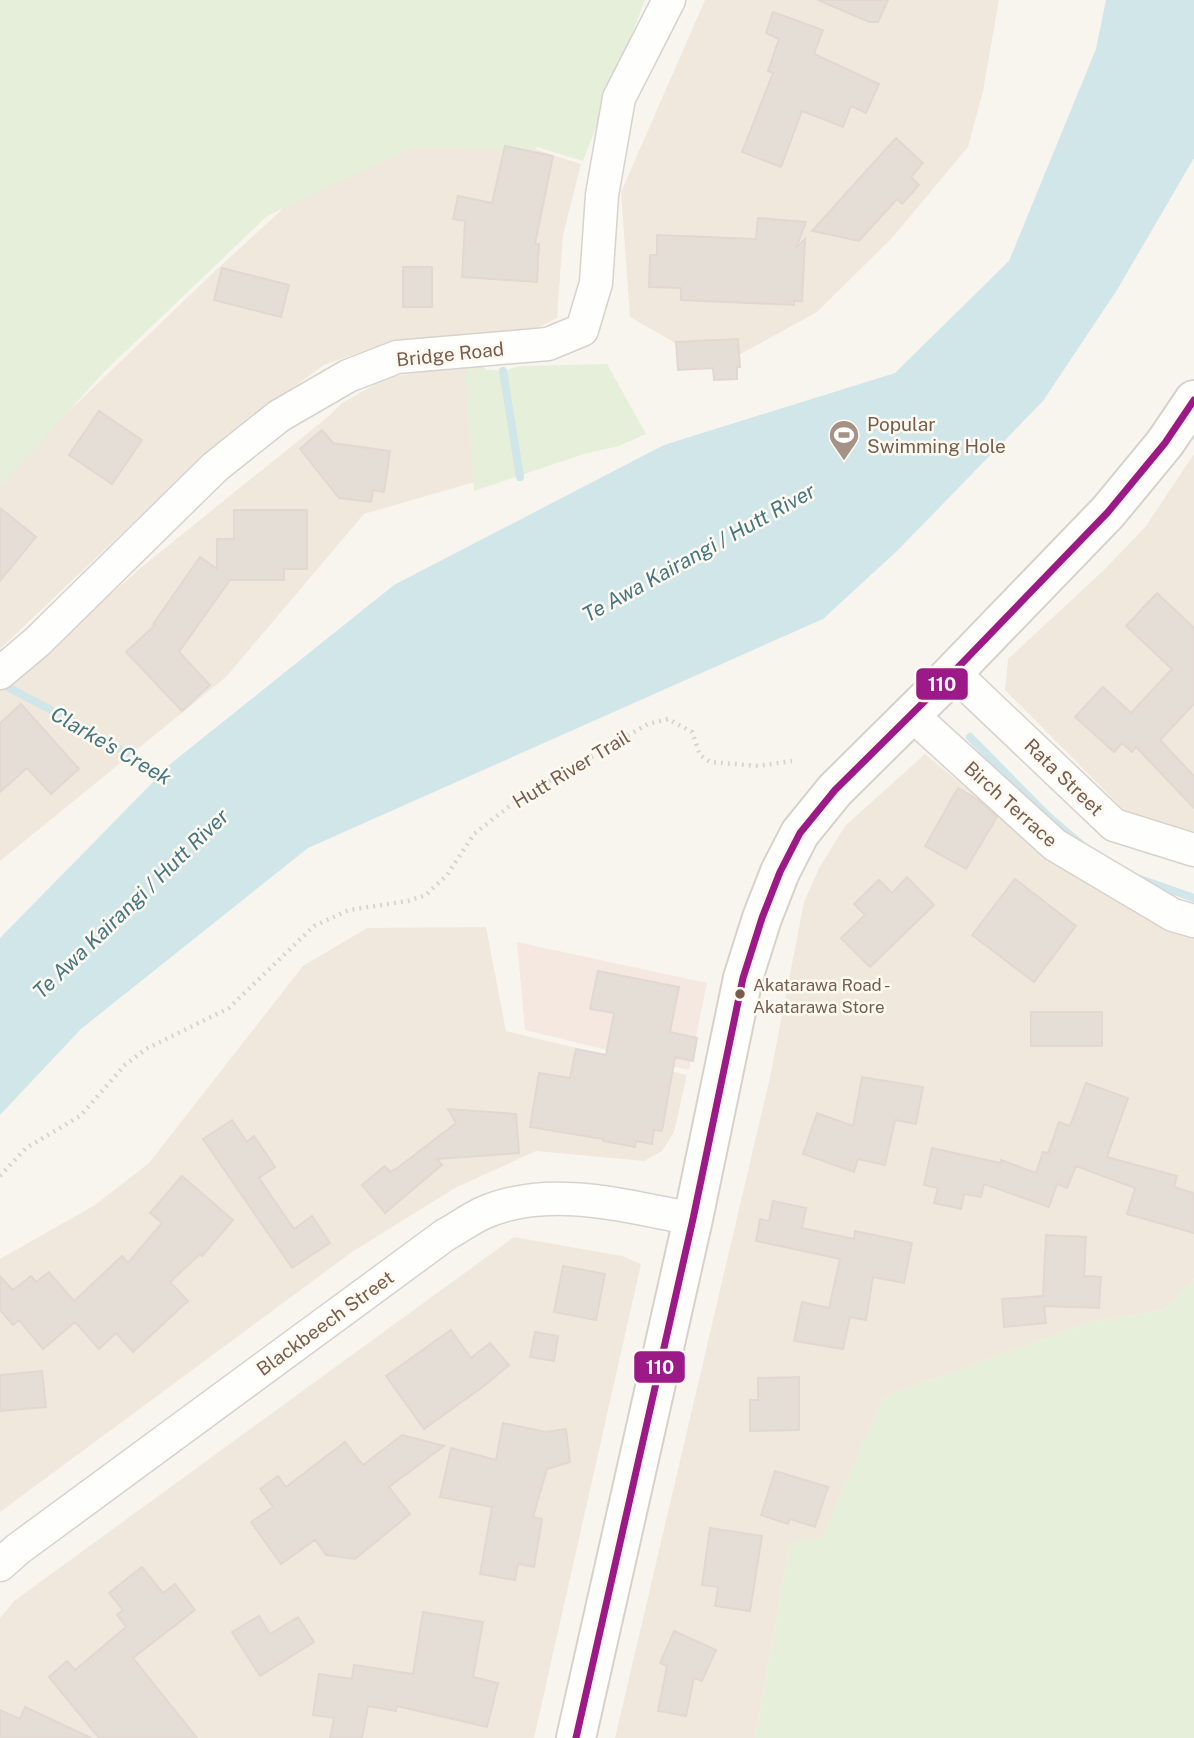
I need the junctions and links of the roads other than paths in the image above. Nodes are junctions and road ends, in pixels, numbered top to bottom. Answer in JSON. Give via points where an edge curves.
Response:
{"nodes":[{"id":1,"x":669,"y":0,"type":"edge"},
{"id":2,"x":1194,"y":400,"type":"edge"},
{"id":3,"x":953,"y":672,"type":"junction"},
{"id":4,"x":0,"y":673,"type":"edge"},
{"id":5,"x":911,"y":714,"type":"junction"},
{"id":6,"x":1194,"y":850,"type":"edge"},
{"id":7,"x":1194,"y":920,"type":"edge"},
{"id":8,"x":692,"y":1219,"type":"junction"},
{"id":9,"x":0,"y":1565,"type":"edge"},
{"id":10,"x":576,"y":1738,"type":"edge"}],
"edges":[{"from":1,"to":4,"type":"street","name":"Bridge Road","via":[[619,98],[601,195],[596,283],[582,330],[548,344],[397,357],[348,376],[279,416],[215,467]]},
{"from":2,"to":3,"type":"street","via":[[1108,512]]},
{"from":3,"to":5,"type":"street"},
{"from":3,"to":6,"type":"street","name":"Rata Street","via":[[1114,825]]},
{"from":5,"to":7,"type":"street","name":"Birch Terrace","via":[[1055,845],[1173,915]]},
{"from":5,"to":8,"type":"street","via":[[835,790],[800,833],[780,872],[743,978]]},
{"from":8,"to":9,"type":"street","name":"Blackbeech Street","via":[[585,1200],[548,1199],[484,1213],[445,1235]]},
{"from":8,"to":10,"type":"street"}]}
